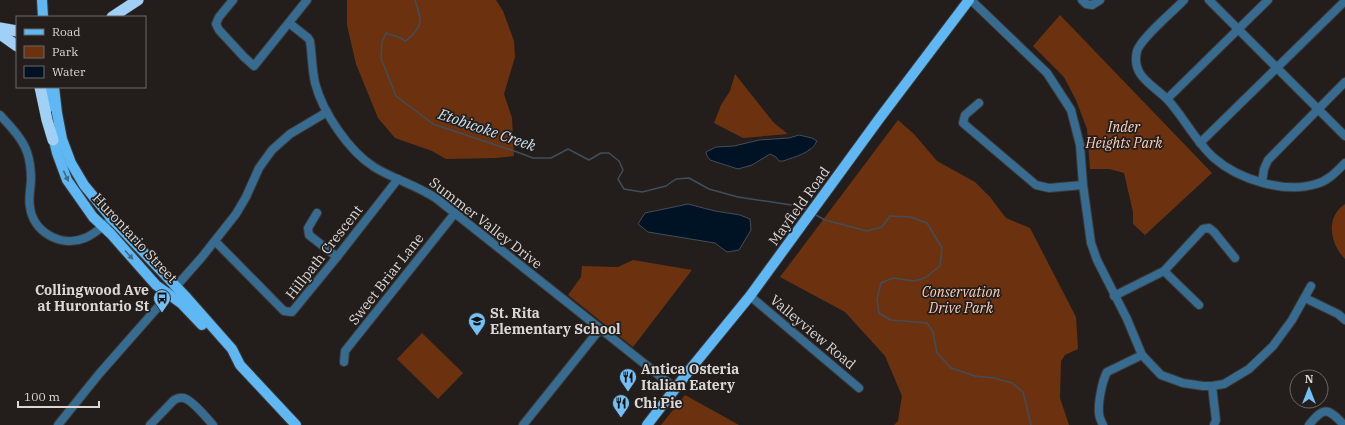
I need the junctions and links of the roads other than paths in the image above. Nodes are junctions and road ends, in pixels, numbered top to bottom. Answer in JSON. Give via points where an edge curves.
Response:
{"nodes":[{"id":1,"x":42,"y":0,"type":"edge"},
{"id":2,"x":48,"y":0,"type":"edge"},
{"id":3,"x":138,"y":0,"type":"edge"},
{"id":4,"x":234,"y":0,"type":"edge"},
{"id":5,"x":307,"y":0,"type":"edge"},
{"id":6,"x":970,"y":0,"type":"edge"},
{"id":7,"x":1082,"y":0,"type":"edge"},
{"id":8,"x":1100,"y":0,"type":"edge"},
{"id":9,"x":1184,"y":0,"type":"edge"},
{"id":10,"x":1209,"y":0,"type":"edge"},
{"id":11,"x":1268,"y":0,"type":"edge"},
{"id":12,"x":1345,"y":1,"type":"edge"},
{"id":13,"x":43,"y":16,"type":"edge"},
{"id":14,"x":48,"y":16,"type":"edge"},
{"id":15,"x":114,"y":16,"type":"edge"},
{"id":16,"x":289,"y":22,"type":"junction"},
{"id":17,"x":0,"y":28,"type":"edge"},
{"id":18,"x":1238,"y":29,"type":"junction"},
{"id":19,"x":16,"y":31,"type":"edge"},
{"id":20,"x":0,"y":34,"type":"edge"},
{"id":21,"x":16,"y":45,"type":"edge"},
{"id":22,"x":1278,"y":68,"type":"junction"},
{"id":23,"x":1345,"y":82,"type":"edge"},
{"id":24,"x":40,"y":88,"type":"edge"},
{"id":25,"x":47,"y":88,"type":"edge"},
{"id":26,"x":54,"y":88,"type":"edge"},
{"id":27,"x":1167,"y":99,"type":"junction"},
{"id":28,"x":979,"y":103,"type":"dead end"},
{"id":29,"x":1318,"y":108,"type":"junction"},
{"id":30,"x":327,"y":112,"type":"junction"},
{"id":31,"x":0,"y":115,"type":"edge"},
{"id":32,"x":1345,"y":136,"type":"edge"},
{"id":33,"x":53,"y":140,"type":"junction"},
{"id":34,"x":1200,"y":143,"type":"junction"},
{"id":35,"x":1345,"y":163,"type":"edge"},
{"id":36,"x":398,"y":179,"type":"junction"},
{"id":37,"x":1262,"y":182,"type":"junction"},
{"id":38,"x":1083,"y":185,"type":"junction"},
{"id":39,"x":317,"y":213,"type":"dead end"},
{"id":40,"x":455,"y":213,"type":"junction"},
{"id":41,"x":112,"y":219,"type":"junction"},
{"id":42,"x":102,"y":226,"type":"junction"},
{"id":43,"x":215,"y":241,"type":"junction"},
{"id":44,"x":337,"y":257,"type":"junction"},
{"id":45,"x":1235,"y":258,"type":"dead end"},
{"id":46,"x":1164,"y":271,"type":"junction"},
{"id":47,"x":1311,"y":286,"type":"dead end"},
{"id":48,"x":172,"y":290,"type":"junction"},
{"id":49,"x":750,"y":296,"type":"junction"},
{"id":50,"x":1114,"y":296,"type":"junction"},
{"id":51,"x":1305,"y":298,"type":"junction"},
{"id":52,"x":1199,"y":305,"type":"dead end"},
{"id":53,"x":1345,"y":320,"type":"edge"},
{"id":54,"x":600,"y":329,"type":"junction"},
{"id":55,"x":1142,"y":355,"type":"junction"},
{"id":56,"x":344,"y":362,"type":"dead end"},
{"id":57,"x":1212,"y":386,"type":"junction"},
{"id":58,"x":675,"y":388,"type":"junction"},
{"id":59,"x":859,"y":388,"type":"dead end"},
{"id":60,"x":60,"y":422,"type":"edge"},
{"id":61,"x":69,"y":425,"type":"edge"},
{"id":62,"x":150,"y":425,"type":"edge"},
{"id":63,"x":213,"y":425,"type":"edge"},
{"id":64,"x":296,"y":425,"type":"edge"},
{"id":65,"x":523,"y":425,"type":"edge"},
{"id":66,"x":647,"y":425,"type":"edge"},
{"id":67,"x":1103,"y":425,"type":"edge"},
{"id":68,"x":1214,"y":425,"type":"edge"},
{"id":69,"x":1309,"y":425,"type":"edge"},
{"id":70,"x":1344,"y":425,"type":"edge"}],
"edges":[{"from":1,"to":13,"type":"main road"},
{"from":2,"to":14,"type":"main road"},
{"from":3,"to":15,"type":"highway"},
{"from":4,"to":16,"type":"street","via":[[216,24],[254,66]]},
{"from":5,"to":16,"type":"street"},
{"from":6,"to":38,"type":"street","via":[[1047,73],[1071,110],[1080,145]]},
{"from":6,"to":49,"type":"main road","name":"Mayfield Road","via":[[878,119]]},
{"from":7,"to":8,"type":"street","via":[[1092,5]]},
{"from":9,"to":27,"type":"street","via":[[1143,41],[1138,50],[1136,63],[1139,73]]},
{"from":10,"to":18,"type":"street"},
{"from":11,"to":18,"type":"street"},
{"from":12,"to":22,"type":"street"},
{"from":16,"to":30,"type":"street","name":"Summer Valley Drive","via":[[310,41],[315,83]]},
{"from":17,"to":19,"type":"highway"},
{"from":18,"to":22,"type":"street"},
{"from":18,"to":27,"type":"street"},
{"from":20,"to":21,"type":"highway"},
{"from":22,"to":29,"type":"street"},
{"from":22,"to":34,"type":"street"},
{"from":23,"to":29,"type":"street"},
{"from":24,"to":33,"type":"highway"},
{"from":25,"to":33,"type":"main road","name":"Hurontario Street"},
{"from":26,"to":41,"type":"main road","name":"Hurontario Street","via":[[59,128],[71,163]]},
{"from":27,"to":34,"type":"street"},
{"from":28,"to":38,"type":"street","via":[[965,115],[963,123],[1036,185],[1049,188]]},
{"from":29,"to":32,"type":"street"},
{"from":29,"to":37,"type":"street","via":[[1268,160]]},
{"from":30,"to":36,"type":"street","name":"Summer Valley Drive","via":[[345,139],[363,158]]},
{"from":30,"to":43,"type":"street","via":[[290,134],[272,150],[259,168],[242,205]]},
{"from":31,"to":42,"type":"street","via":[[17,134],[26,151],[30,167],[30,209],[33,219],[41,229],[55,239],[68,241],[84,239]]},
{"from":33,"to":42,"type":"main road","name":"Hurontario Street","one_way":true,"via":[[67,180]]},
{"from":34,"to":37,"type":"street","via":[[1231,171]]},
{"from":35,"to":37,"type":"street","via":[[1328,179],[1316,184],[1300,187]]},
{"from":36,"to":40,"type":"street","name":"Summer Valley Drive","via":[[428,193]]},
{"from":36,"to":44,"type":"street","name":"Hillpath Crescent"},
{"from":38,"to":50,"type":"street","via":[[1091,243]]},
{"from":39,"to":44,"type":"street","via":[[308,228],[309,235]]},
{"from":40,"to":54,"type":"street","name":"Summer Valley Drive"},
{"from":40,"to":56,"type":"street","name":"Sweet Briar Lane","via":[[346,351]]},
{"from":41,"to":42,"type":"street"},
{"from":41,"to":48,"type":"main road","name":"Hurontario Street"},
{"from":42,"to":48,"type":"main road","name":"Hurontario Street","one_way":true,"via":[[156,285]]},
{"from":43,"to":44,"type":"street","name":"Hillpath Crescent","via":[[284,311],[288,312],[295,310]]},
{"from":43,"to":48,"type":"street"},
{"from":45,"to":46,"type":"street","via":[[1214,232],[1209,228],[1203,229]]},
{"from":46,"to":50,"type":"street"},
{"from":46,"to":52,"type":"street"},
{"from":47,"to":51,"type":"street"},
{"from":48,"to":60,"type":"street"},
{"from":48,"to":64,"type":"main road","name":"Hurontario Street","via":[[182,304],[228,353],[238,360]]},
{"from":49,"to":58,"type":"main road","name":"Mayfield Road"},
{"from":49,"to":59,"type":"street","name":"Valleyview Road"},
{"from":50,"to":55,"type":"street"},
{"from":51,"to":53,"type":"street"},
{"from":51,"to":57,"type":"street","via":[[1273,346],[1249,369],[1224,384]]},
{"from":54,"to":58,"type":"street","name":"Summer Valley Drive"},
{"from":54,"to":65,"type":"street"},
{"from":55,"to":57,"type":"street","via":[[1161,375],[1182,383]]},
{"from":55,"to":67,"type":"street","via":[[1107,372],[1099,408]]},
{"from":57,"to":68,"type":"street","via":[[1216,420]]},
{"from":58,"to":66,"type":"main road","name":"Mayfield Road"},
{"from":60,"to":61,"type":"street"},
{"from":62,"to":63,"type":"street","via":[[174,400],[183,397]]},
{"from":69,"to":70,"type":"street","via":[[1318,414],[1325,411],[1332,413]]}]}
